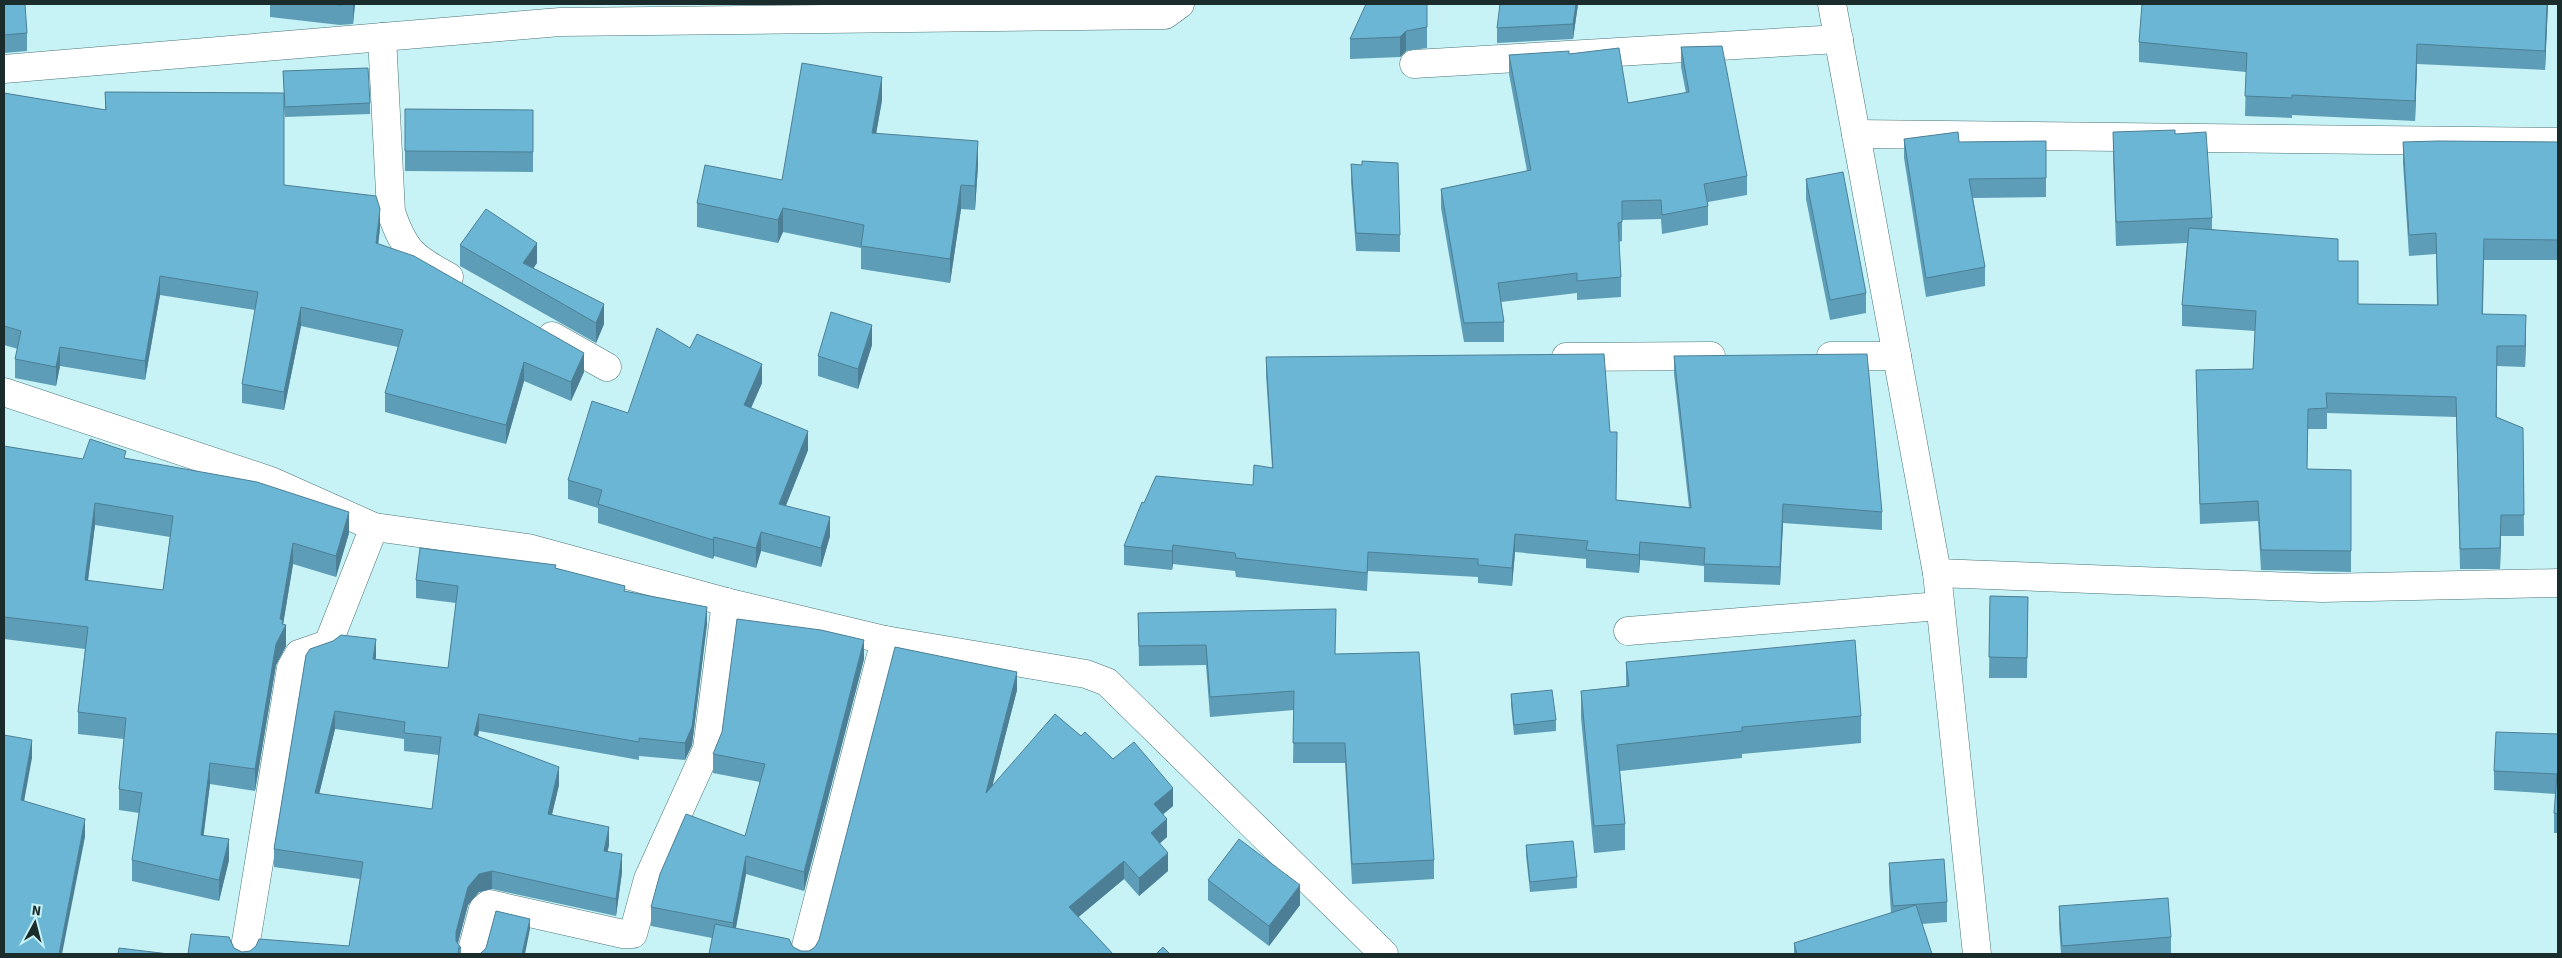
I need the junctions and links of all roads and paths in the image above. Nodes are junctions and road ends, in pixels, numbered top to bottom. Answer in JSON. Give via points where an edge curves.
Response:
{"nodes":[{"id":1,"x":1180,"y":4,"type":"edge"},
{"id":2,"x":1832,"y":4,"type":"edge"},
{"id":3,"x":382,"y":37,"type":"junction"},
{"id":4,"x":1839,"y":39,"type":"junction"},
{"id":5,"x":1414,"y":64,"type":"dead end"},
{"id":6,"x":4,"y":69,"type":"edge"},
{"id":7,"x":1856,"y":134,"type":"junction"},
{"id":8,"x":2558,"y":142,"type":"edge"},
{"id":9,"x":470,"y":289,"type":"edge"},
{"id":10,"x":530,"y":323,"type":"edge"},
{"id":11,"x":1737,"y":356,"type":"edge"},
{"id":12,"x":1807,"y":356,"type":"edge"},
{"id":13,"x":1897,"y":356,"type":"junction"},
{"id":14,"x":1538,"y":357,"type":"edge"},
{"id":15,"x":608,"y":367,"type":"dead end"},
{"id":16,"x":4,"y":392,"type":"edge"},
{"id":17,"x":374,"y":527,"type":"junction"},
{"id":18,"x":1937,"y":574,"type":"junction"},
{"id":19,"x":2558,"y":583,"type":"edge"},
{"id":20,"x":726,"y":602,"type":"junction"},
{"id":21,"x":1940,"y":606,"type":"junction"},
{"id":22,"x":1628,"y":631,"type":"dead end"},
{"id":23,"x":885,"y":640,"type":"junction"},
{"id":24,"x":244,"y":954,"type":"edge"},
{"id":25,"x":471,"y":954,"type":"edge"},
{"id":26,"x":804,"y":954,"type":"edge"},
{"id":27,"x":1384,"y":954,"type":"edge"},
{"id":28,"x":1977,"y":954,"type":"edge"}],
"edges":[{"from":1,"to":3,"type":"street","via":[[1164,15],[560,22]]},
{"from":2,"to":4,"type":"street"},
{"from":3,"to":6,"type":"street"},
{"from":3,"to":9,"type":"street","via":[[391,212],[400,239],[419,260]]},
{"from":4,"to":5,"type":"street"},
{"from":4,"to":7,"type":"street"},
{"from":7,"to":8,"type":"street"},
{"from":7,"to":13,"type":"street"},
{"from":10,"to":15,"type":"street"},
{"from":11,"to":14,"type":"street"},
{"from":12,"to":13,"type":"street"},
{"from":13,"to":18,"type":"street"},
{"from":16,"to":17,"type":"street","via":[[271,482]]},
{"from":17,"to":20,"type":"street","via":[[528,548]]},
{"from":17,"to":24,"type":"street","via":[[328,644],[299,654],[291,668]]},
{"from":18,"to":19,"type":"street","via":[[2322,588]]},
{"from":18,"to":21,"type":"street"},
{"from":20,"to":23,"type":"street"},
{"from":20,"to":25,"type":"street","via":[[707,749],[648,879],[634,934],[489,904],[483,909]]},
{"from":21,"to":22,"type":"street"},
{"from":21,"to":28,"type":"street"},
{"from":23,"to":26,"type":"street"},
{"from":23,"to":27,"type":"street","via":[[1086,674],[1107,682]]}]}
